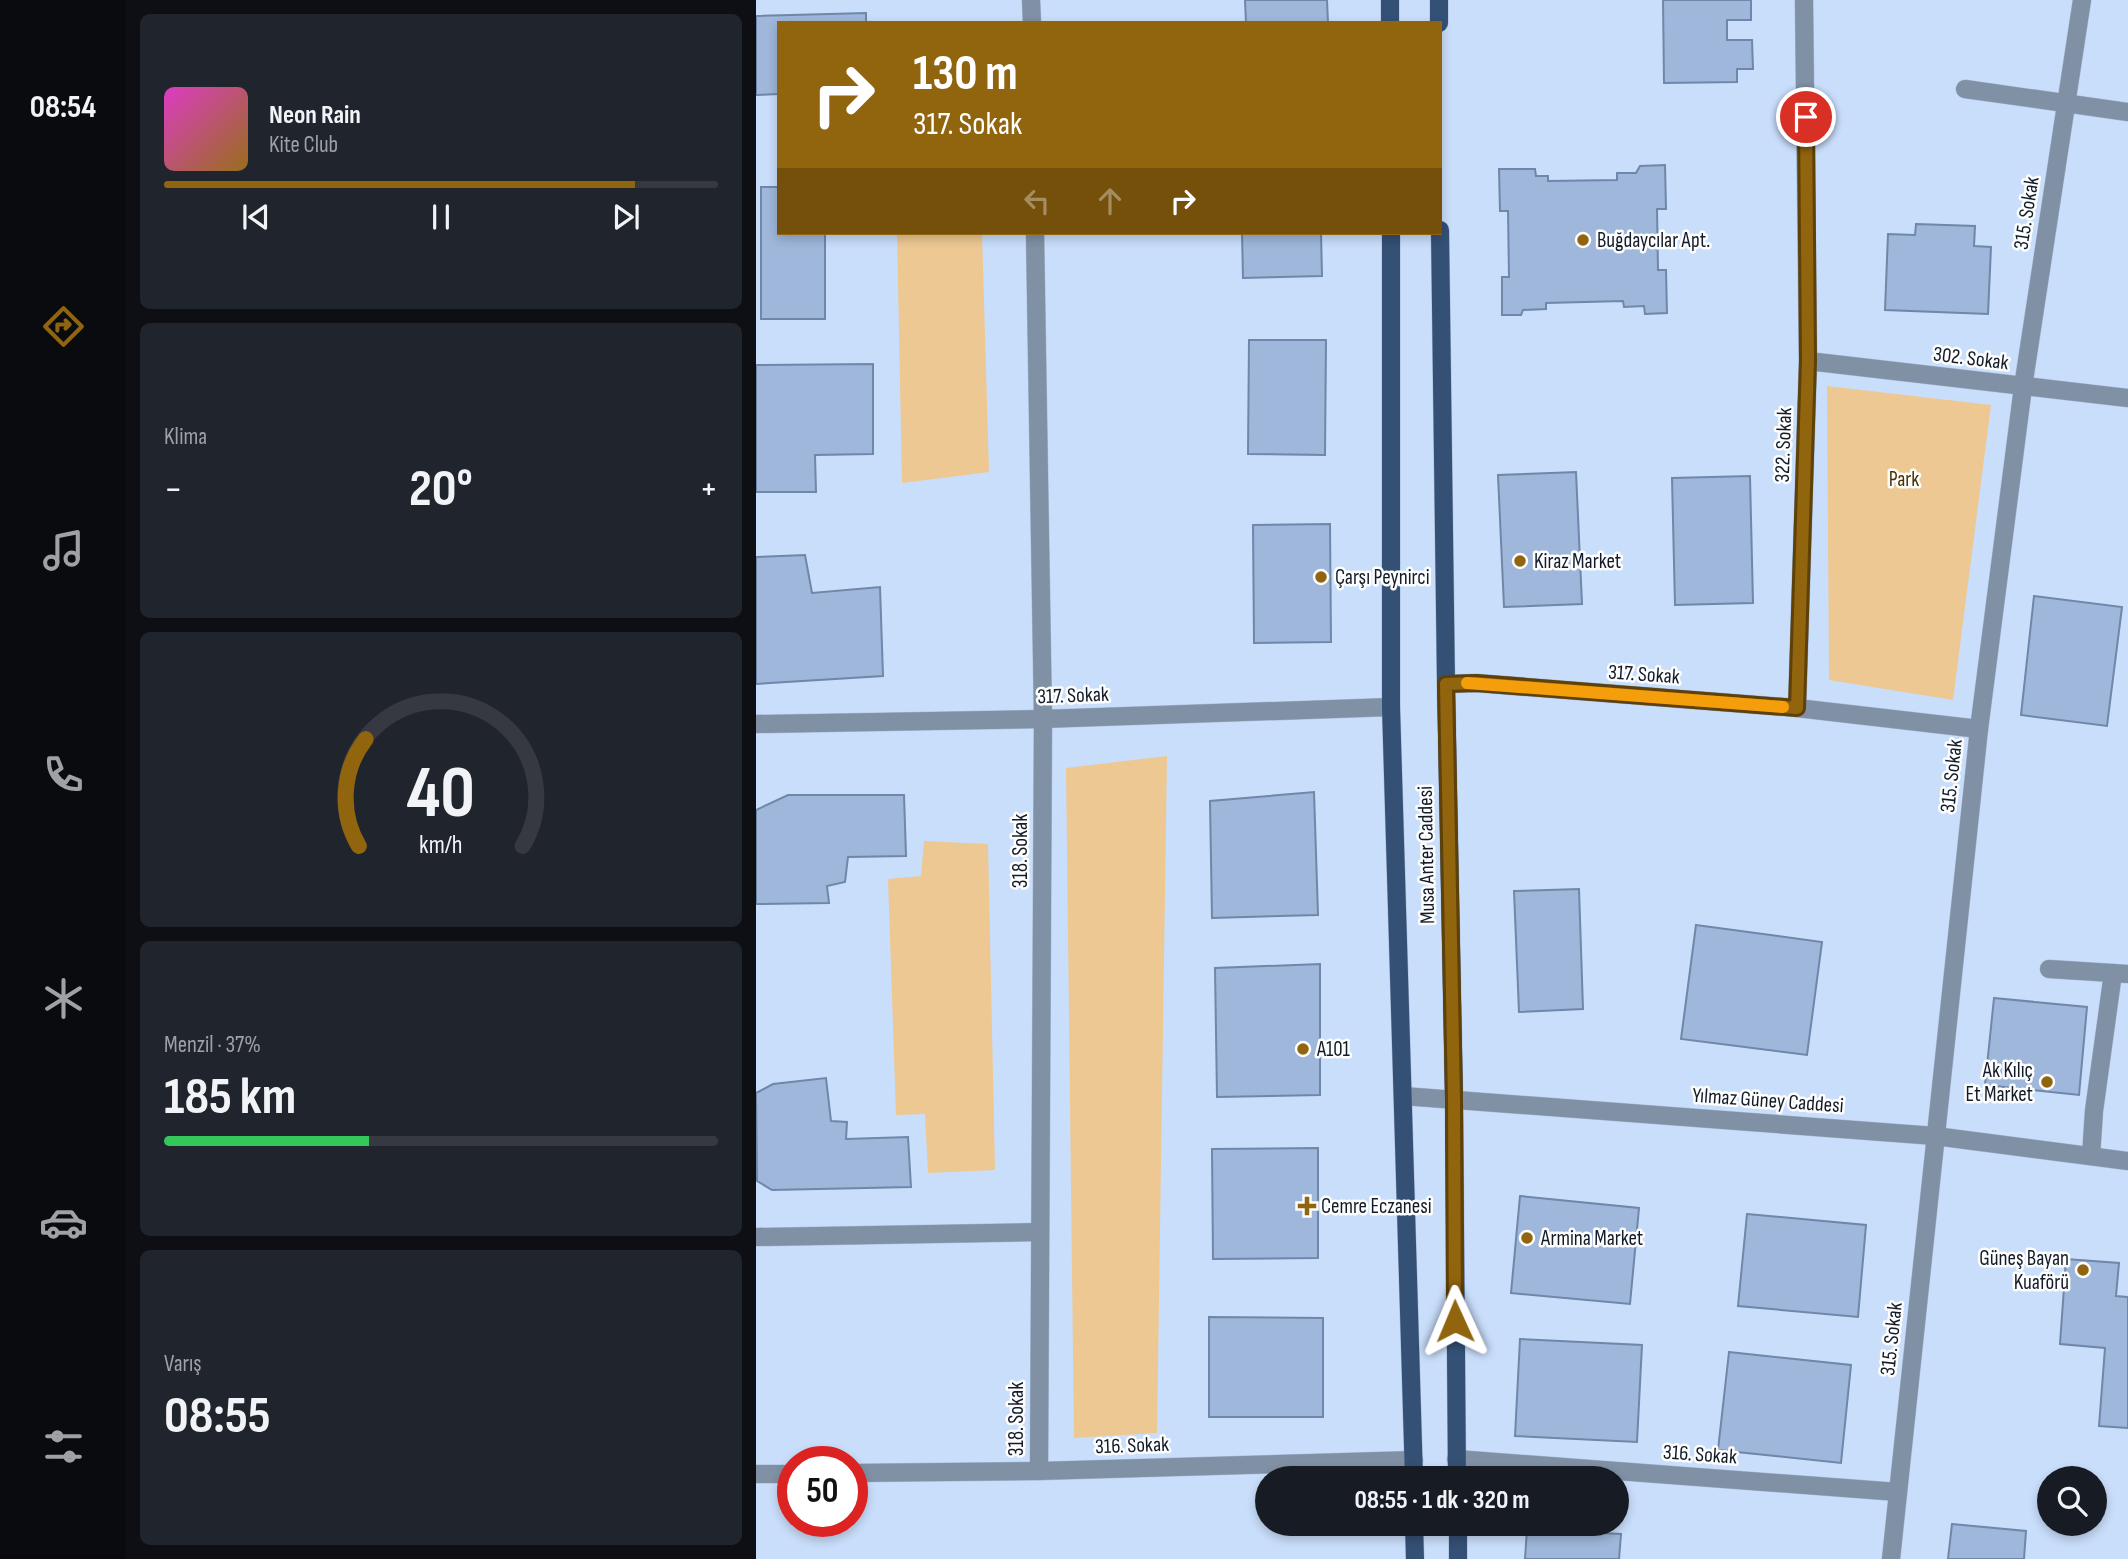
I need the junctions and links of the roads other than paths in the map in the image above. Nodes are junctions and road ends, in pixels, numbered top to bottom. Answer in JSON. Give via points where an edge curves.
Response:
{"nodes":[{"id":1,"x":1031,"y":0,"type":"edge"},
{"id":2,"x":1390,"y":0,"type":"edge"},
{"id":3,"x":1438,"y":0,"type":"edge"},
{"id":4,"x":1804,"y":0,"type":"edge"},
{"id":5,"x":2082,"y":0,"type":"edge"},
{"id":6,"x":1032,"y":21,"type":"edge"},
{"id":7,"x":1390,"y":21,"type":"edge"},
{"id":8,"x":1439,"y":21,"type":"edge"},
{"id":9,"x":1965,"y":89,"type":"dead end"},
{"id":10,"x":2066,"y":104,"type":"junction"},
{"id":11,"x":2128,"y":112,"type":"edge"},
{"id":12,"x":1035,"y":235,"type":"edge"},
{"id":13,"x":1391,"y":235,"type":"edge"},
{"id":14,"x":1440,"y":235,"type":"edge"},
{"id":15,"x":1808,"y":361,"type":"junction"},
{"id":16,"x":2023,"y":387,"type":"junction"},
{"id":17,"x":2128,"y":398,"type":"edge"},
{"id":18,"x":1446,"y":684,"type":"junction"},
{"id":19,"x":1391,"y":707,"type":"junction"},
{"id":20,"x":1797,"y":708,"type":"junction"},
{"id":21,"x":1043,"y":719,"type":"junction"},
{"id":22,"x":756,"y":724,"type":"edge"},
{"id":23,"x":1979,"y":729,"type":"junction"},
{"id":24,"x":2049,"y":969,"type":"dead end"},
{"id":25,"x":2120,"y":973,"type":"edge"},
{"id":26,"x":1403,"y":1097,"type":"junction"},
{"id":27,"x":1454,"y":1099,"type":"junction"},
{"id":28,"x":1935,"y":1136,"type":"junction"},
{"id":29,"x":2091,"y":1156,"type":"junction"},
{"id":30,"x":2128,"y":1161,"type":"edge"},
{"id":31,"x":1040,"y":1232,"type":"junction"},
{"id":32,"x":756,"y":1237,"type":"edge"},
{"id":33,"x":1456,"y":1459,"type":"junction"},
{"id":34,"x":1413,"y":1460,"type":"junction"},
{"id":35,"x":1413,"y":1466,"type":"edge"},
{"id":36,"x":1456,"y":1466,"type":"edge"},
{"id":37,"x":1039,"y":1471,"type":"junction"},
{"id":38,"x":868,"y":1473,"type":"edge"},
{"id":39,"x":756,"y":1474,"type":"edge"},
{"id":40,"x":777,"y":1474,"type":"edge"},
{"id":41,"x":1898,"y":1492,"type":"junction"},
{"id":42,"x":1414,"y":1536,"type":"edge"},
{"id":43,"x":1458,"y":1536,"type":"edge"},
{"id":44,"x":1415,"y":1559,"type":"edge"},
{"id":45,"x":1458,"y":1559,"type":"edge"},
{"id":46,"x":1891,"y":1559,"type":"edge"}],
"edges":[{"from":1,"to":6,"type":"street"},
{"from":2,"to":7,"type":"main road"},
{"from":3,"to":8,"type":"main road"},
{"from":4,"to":15,"type":"street","name":"322. Sokak"},
{"from":5,"to":10,"type":"street","name":"315. Sokak"},
{"from":9,"to":10,"type":"street"},
{"from":10,"to":11,"type":"street"},
{"from":10,"to":16,"type":"street","name":"315. Sokak"},
{"from":12,"to":21,"type":"street","name":"318. Sokak"},
{"from":13,"to":19,"type":"main road","name":"Musa Anter Caddesi"},
{"from":14,"to":18,"type":"main road","name":"Musa Anter Caddesi"},
{"from":15,"to":16,"type":"street","name":"302. Sokak"},
{"from":15,"to":20,"type":"street","name":"322. Sokak"},
{"from":16,"to":17,"type":"street","name":"302. Sokak"},
{"from":16,"to":23,"type":"street","name":"315. Sokak"},
{"from":18,"to":20,"type":"street","name":"317. Sokak"},
{"from":18,"to":27,"type":"main road","name":"Musa Anter Caddesi"},
{"from":19,"to":21,"type":"street","name":"317. Sokak"},
{"from":19,"to":26,"type":"main road","name":"Musa Anter Caddesi"},
{"from":20,"to":23,"type":"street"},
{"from":21,"to":22,"type":"street","name":"317. Sokak"},
{"from":21,"to":31,"type":"street","name":"318. Sokak"},
{"from":23,"to":28,"type":"street","name":"315. Sokak"},
{"from":24,"to":25,"type":"street"},
{"from":25,"to":29,"type":"street","via":[[2094,1111]]},
{"from":26,"to":27,"type":"street","name":"Yılmaz Güney Caddesi"},
{"from":26,"to":34,"type":"main road","name":"Musa Anter Caddesi"},
{"from":27,"to":28,"type":"street","name":"Yılmaz Güney Caddesi"},
{"from":27,"to":33,"type":"main road","name":"Musa Anter Caddesi"},
{"from":28,"to":29,"type":"street","name":"Yılmaz Güney Caddesi"},
{"from":28,"to":41,"type":"street","name":"315. Sokak"},
{"from":29,"to":30,"type":"street","name":"Yılmaz Güney Caddesi"},
{"from":31,"to":32,"type":"street"},
{"from":31,"to":37,"type":"street","name":"318. Sokak"},
{"from":33,"to":36,"type":"main road","name":"Musa Anter Caddesi"},
{"from":33,"to":41,"type":"street","name":"316. Sokak"},
{"from":34,"to":35,"type":"main road","name":"Musa Anter Caddesi"},
{"from":34,"to":37,"type":"street","name":"316. Sokak"},
{"from":37,"to":38,"type":"street","name":"316. Sokak"},
{"from":39,"to":40,"type":"street"},
{"from":41,"to":46,"type":"street","name":"315. Sokak"},
{"from":42,"to":44,"type":"main road"},
{"from":43,"to":45,"type":"main road"}]}
